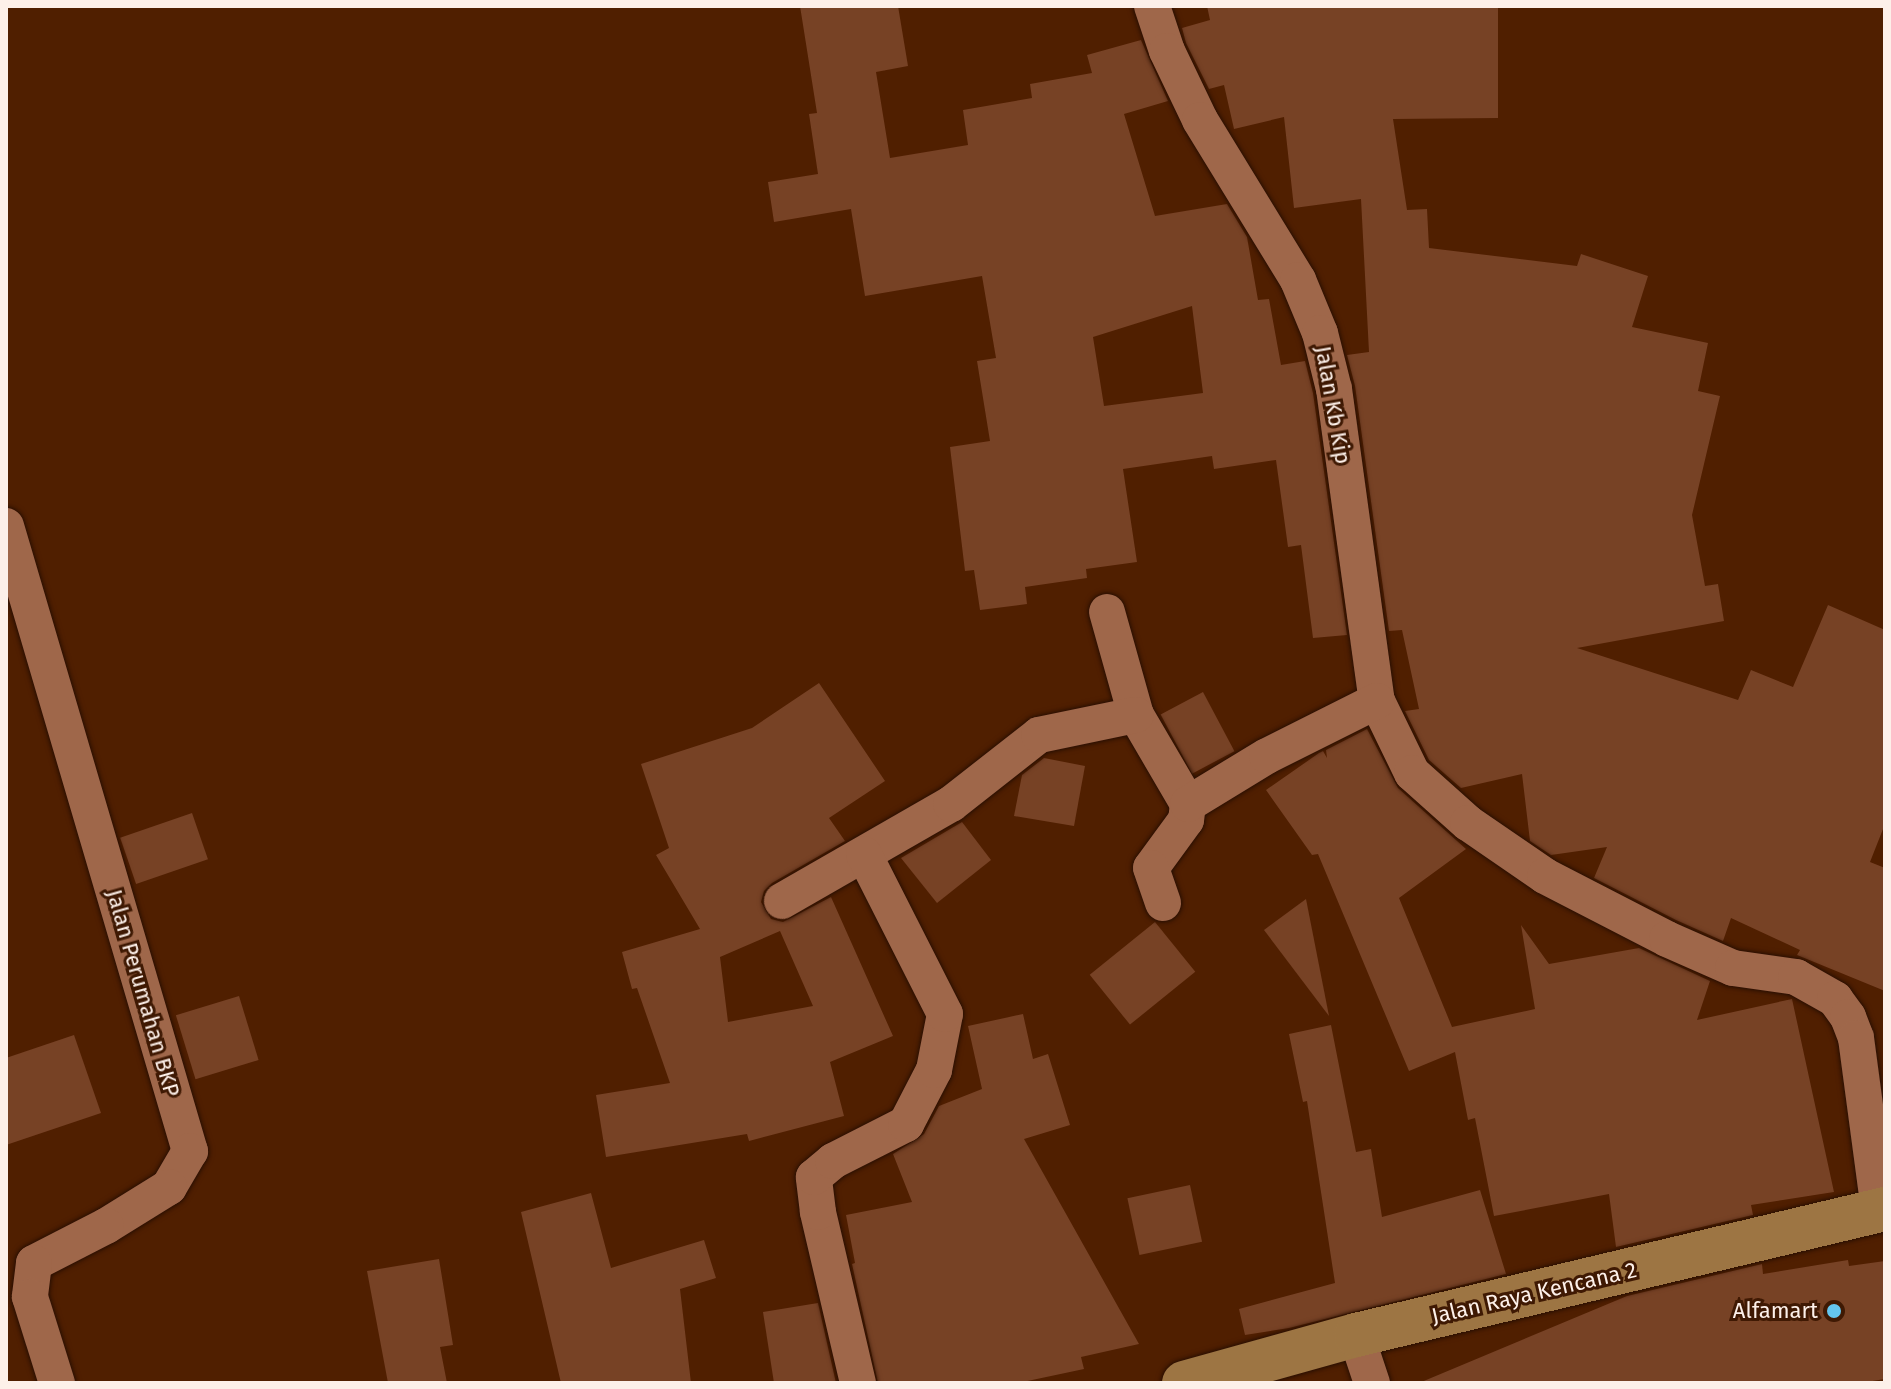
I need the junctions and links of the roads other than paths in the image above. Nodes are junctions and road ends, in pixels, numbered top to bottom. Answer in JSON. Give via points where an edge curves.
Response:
{"nodes":[{"id":1,"x":1152,"y":6,"type":"edge"},
{"id":2,"x":6,"y":526,"type":"edge"},
{"id":3,"x":1107,"y":612,"type":"dead end"},
{"id":4,"x":1377,"y":701,"type":"junction"},
{"id":5,"x":1136,"y":715,"type":"junction"},
{"id":6,"x":1188,"y":804,"type":"junction"},
{"id":7,"x":864,"y":854,"type":"junction"},
{"id":8,"x":782,"y":901,"type":"dead end"},
{"id":9,"x":1163,"y":903,"type":"dead end"},
{"id":10,"x":1882,"y":1210,"type":"edge"},
{"id":11,"x":1356,"y":1335,"type":"junction"},
{"id":12,"x":57,"y":1383,"type":"edge"},
{"id":13,"x":858,"y":1383,"type":"edge"},
{"id":14,"x":1184,"y":1383,"type":"edge"},
{"id":15,"x":1372,"y":1383,"type":"edge"}],
"edges":[{"from":1,"to":4,"type":"street","name":"Jalan Kb Kip","via":[[1200,120],[1298,280],[1320,333],[1334,389]]},
{"from":2,"to":12,"type":"street","name":"Jalan Perumahan BKP","via":[[190,1151],[169,1187],[34,1263],[30,1297]]},
{"from":3,"to":5,"type":"street"},
{"from":4,"to":6,"type":"street","via":[[1267,756]]},
{"from":4,"to":10,"type":"street","name":"Jalan Kb Kip","via":[[1412,773],[1504,851],[1667,939],[1733,968],[1796,977],[1835,999],[1856,1038]]},
{"from":5,"to":6,"type":"street"},
{"from":5,"to":7,"type":"street","via":[[1039,735],[951,804]]},
{"from":6,"to":9,"type":"street","via":[[1186,820],[1151,868]]},
{"from":7,"to":8,"type":"street"},
{"from":7,"to":13,"type":"street","via":[[945,1014],[934,1070],[906,1124],[833,1161],[814,1177]]},
{"from":10,"to":11,"type":"street","name":"Jalan Raya Kencana 2"},
{"from":11,"to":14,"type":"street","name":"Jalan Raya Kencana 2"},
{"from":11,"to":15,"type":"street"}]}
